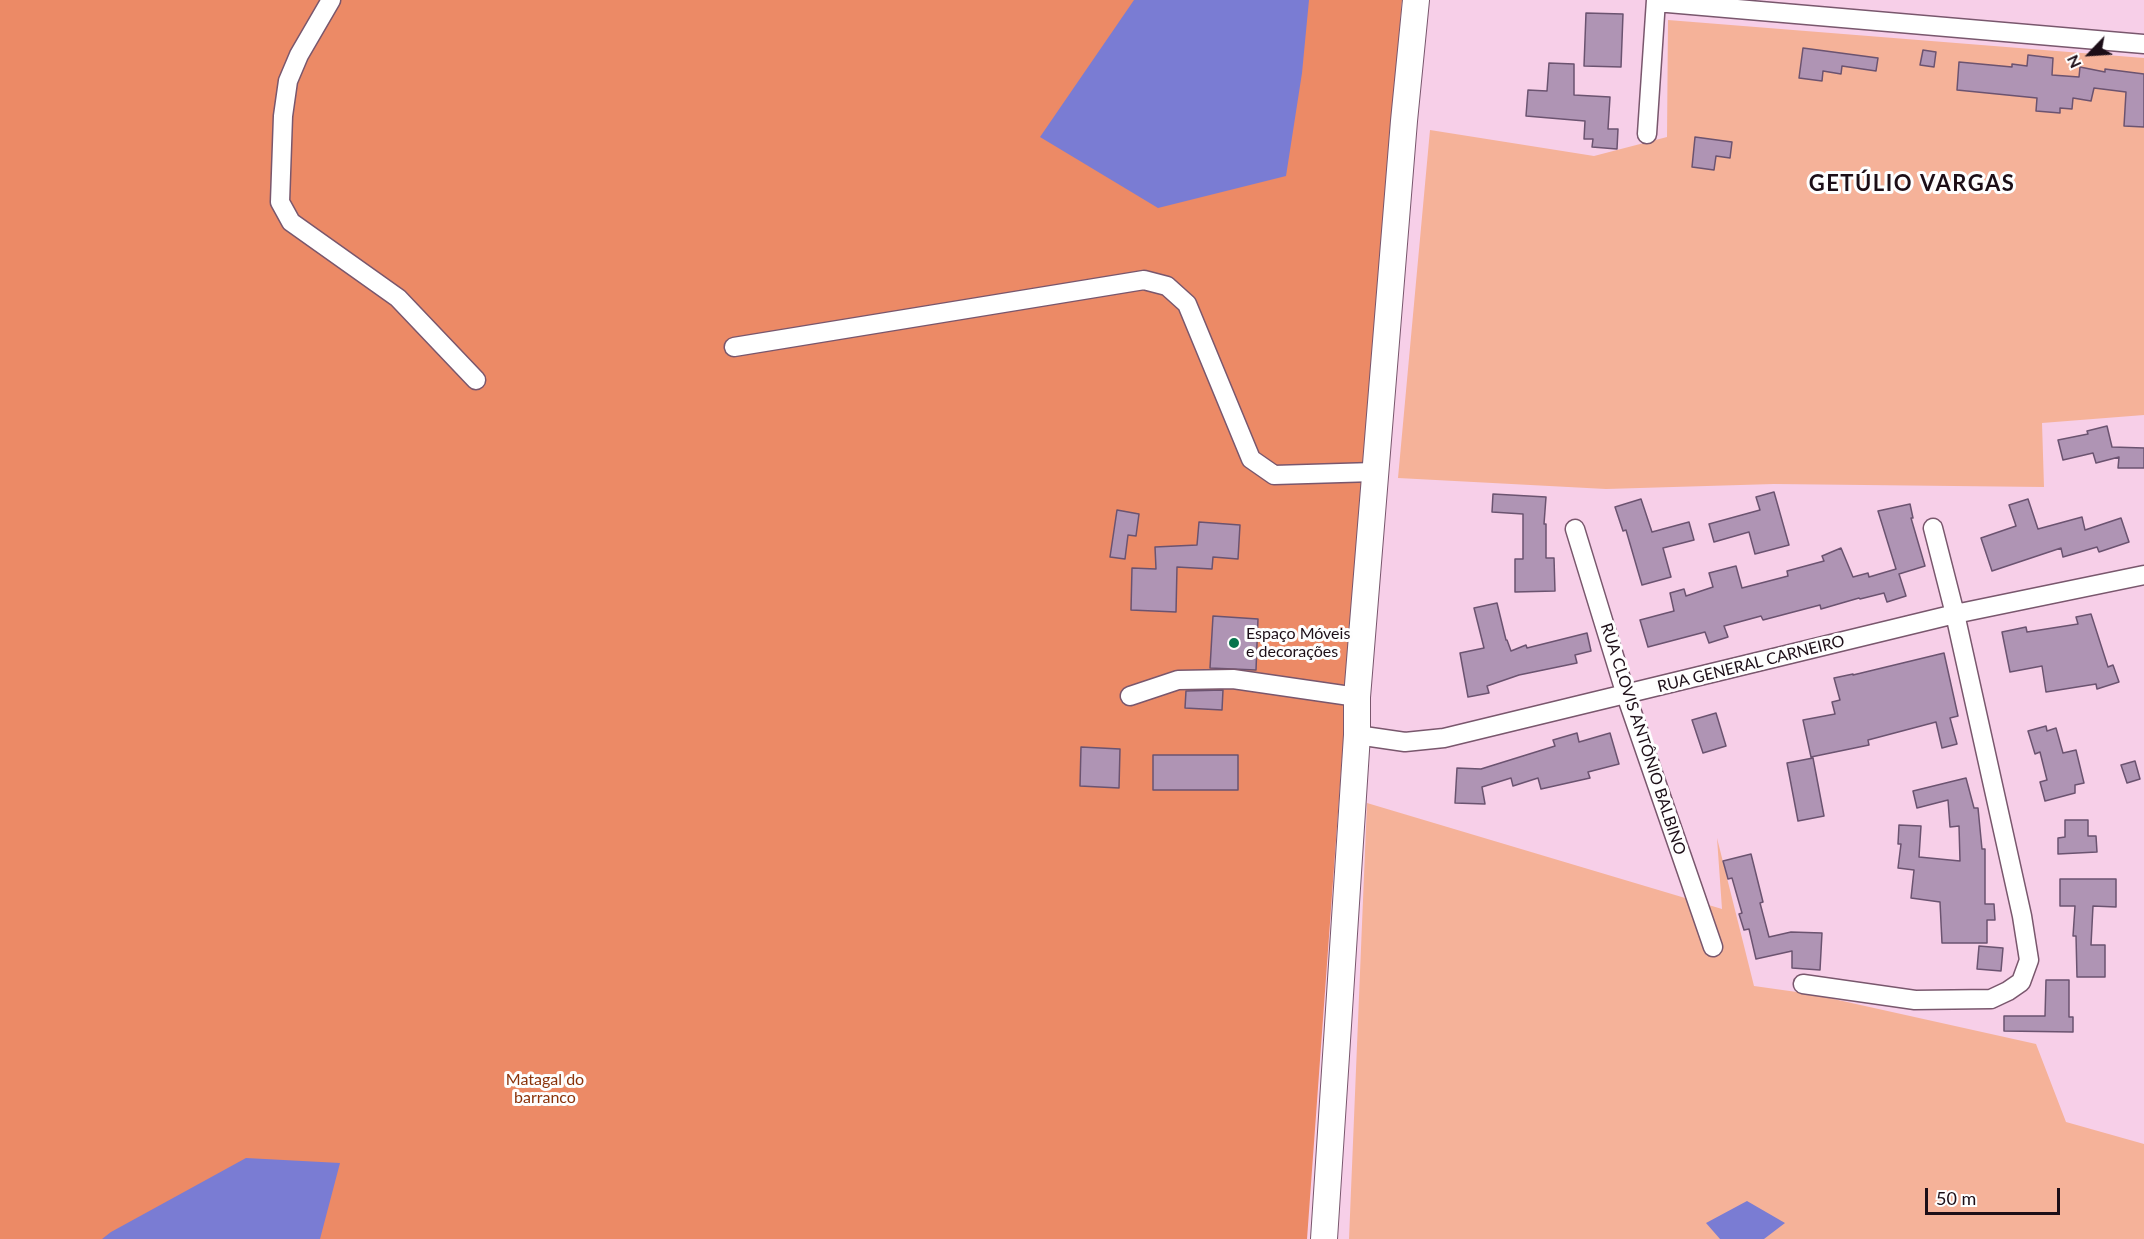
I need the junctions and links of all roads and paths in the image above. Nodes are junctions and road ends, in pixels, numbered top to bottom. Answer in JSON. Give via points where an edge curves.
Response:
{"nodes":[{"id":1,"x":331,"y":0,"type":"edge"},
{"id":2,"x":1416,"y":0,"type":"edge"},
{"id":3,"x":1656,"y":1,"type":"edge"},
{"id":4,"x":2144,"y":44,"type":"edge"},
{"id":5,"x":1647,"y":134,"type":"dead end"},
{"id":6,"x":734,"y":347,"type":"dead end"},
{"id":7,"x":476,"y":380,"type":"dead end"},
{"id":8,"x":1374,"y":472,"type":"junction"},
{"id":9,"x":1932,"y":528,"type":"dead end"},
{"id":10,"x":1575,"y":529,"type":"dead end"},
{"id":11,"x":2144,"y":575,"type":"edge"},
{"id":12,"x":1955,"y":614,"type":"junction"},
{"id":13,"x":1626,"y":695,"type":"junction"},
{"id":14,"x":1130,"y":696,"type":"dead end"},
{"id":15,"x":1357,"y":697,"type":"junction"},
{"id":16,"x":1357,"y":735,"type":"junction"},
{"id":17,"x":1713,"y":947,"type":"dead end"},
{"id":18,"x":1803,"y":984,"type":"dead end"},
{"id":19,"x":1324,"y":1239,"type":"edge"}],
"edges":[{"from":1,"to":7,"type":"street","via":[[288,81],[280,202],[291,222],[398,298]]},
{"from":2,"to":8,"type":"highway"},
{"from":3,"to":4,"type":"street"},
{"from":3,"to":5,"type":"street"},
{"from":6,"to":8,"type":"street","via":[[1144,280],[1167,286],[1187,304],[1251,459],[1274,475]]},
{"from":8,"to":15,"type":"highway"},
{"from":9,"to":12,"type":"street"},
{"from":10,"to":13,"type":"street","name":"RUA CLOVIS ANTÔNIO BALBINO"},
{"from":11,"to":12,"type":"street","name":"RUA GENERAL CARNEIRO"},
{"from":12,"to":13,"type":"street","name":"RUA GENERAL CARNEIRO"},
{"from":12,"to":18,"type":"street","via":[[2022,916],[2029,960],[2021,982],[1991,999],[1915,1000]]},
{"from":13,"to":16,"type":"street","name":"RUA GENERAL CARNEIRO","via":[[1444,738],[1404,742]]},
{"from":13,"to":17,"type":"street","name":"RUA CLOVIS ANTÔNIO BALBINO"},
{"from":14,"to":15,"type":"street","via":[[1178,680],[1233,679]]},
{"from":15,"to":16,"type":"highway"},
{"from":16,"to":19,"type":"highway"}]}
